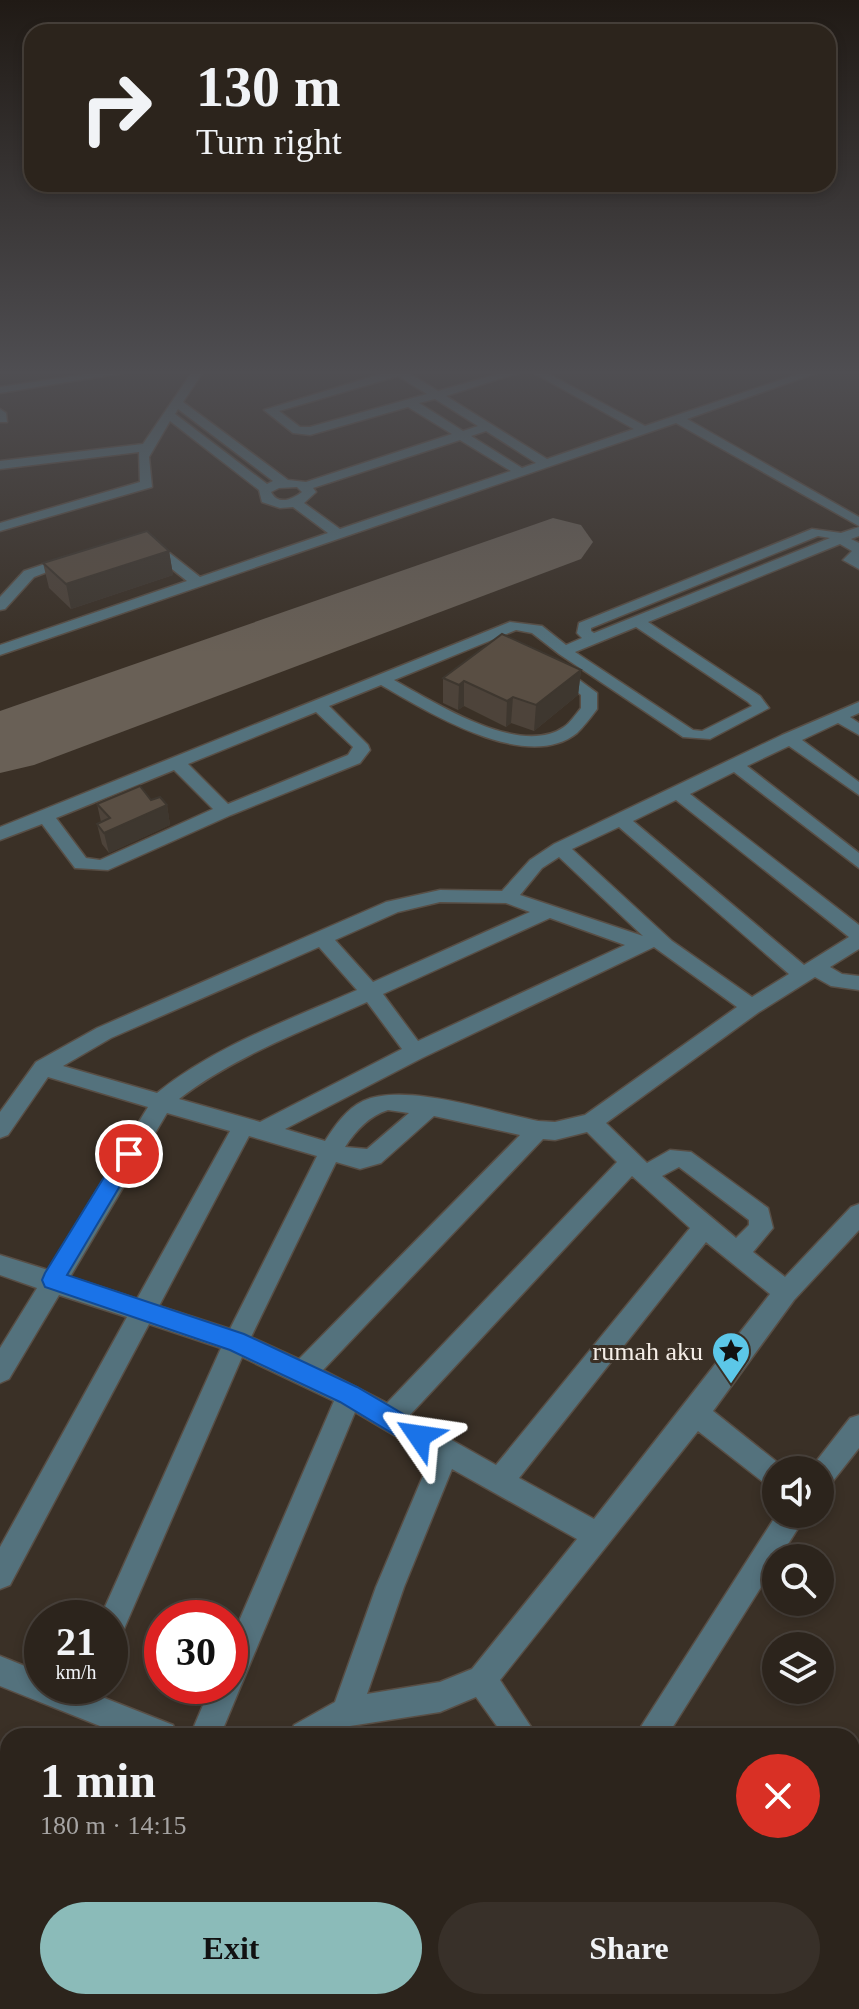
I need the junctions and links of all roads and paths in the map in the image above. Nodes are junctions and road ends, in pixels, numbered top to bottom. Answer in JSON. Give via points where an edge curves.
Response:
{"nodes":[{"id":1,"x":144,"y":466,"type":"edge"},
{"id":2,"x":235,"y":466,"type":"edge"},
{"id":3,"x":261,"y":466,"type":"edge"},
{"id":4,"x":368,"y":466,"type":"edge"},
{"id":5,"x":511,"y":466,"type":"edge"},
{"id":6,"x":542,"y":466,"type":"edge"},
{"id":7,"x":763,"y":466,"type":"edge"},
{"id":8,"x":522,"y":473,"type":"junction"},
{"id":9,"x":283,"y":482,"type":"junction"},
{"id":10,"x":306,"y":486,"type":"junction"},
{"id":11,"x":266,"y":489,"type":"junction"},
{"id":12,"x":859,"y":501,"type":"edge"},
{"id":13,"x":296,"y":503,"type":"junction"},
{"id":14,"x":840,"y":508,"type":"junction"},
{"id":15,"x":859,"y":522,"type":"edge"},
{"id":16,"x":0,"y":527,"type":"edge"},
{"id":17,"x":859,"y":531,"type":"edge"},
{"id":18,"x":338,"y":534,"type":"junction"},
{"id":19,"x":842,"y":539,"type":"junction"},
{"id":20,"x":132,"y":542,"type":"edge"},
{"id":21,"x":859,"y":550,"type":"edge"},
{"id":22,"x":87,"y":555,"type":"edge"},
{"id":23,"x":745,"y":560,"type":"junction"},
{"id":24,"x":859,"y":565,"type":"edge"},
{"id":25,"x":764,"y":571,"type":"junction"},
{"id":26,"x":197,"y":582,"type":"junction"},
{"id":27,"x":0,"y":606,"type":"edge"},
{"id":28,"x":638,"y":622,"type":"junction"},
{"id":29,"x":485,"y":637,"type":"junction"},
{"id":30,"x":594,"y":640,"type":"junction"},
{"id":31,"x":511,"y":649,"type":"edge"},
{"id":32,"x":0,"y":650,"type":"edge"},
{"id":33,"x":564,"y":651,"type":"junction"},
{"id":34,"x":429,"y":660,"type":"junction"},
{"id":35,"x":537,"y":661,"type":"edge"},
{"id":36,"x":452,"y":670,"type":"edge"},
{"id":37,"x":381,"y":679,"type":"junction"},
{"id":38,"x":317,"y":704,"type":"junction"},
{"id":39,"x":859,"y":707,"type":"edge"},
{"id":40,"x":838,"y":716,"type":"junction"},
{"id":41,"x":859,"y":730,"type":"edge"},
{"id":42,"x":788,"y":738,"type":"junction"},
{"id":43,"x":178,"y":764,"type":"junction"},
{"id":44,"x":735,"y":765,"type":"junction"},
{"id":45,"x":859,"y":790,"type":"edge"},
{"id":46,"x":679,"y":794,"type":"junction"},
{"id":47,"x":225,"y":811,"type":"junction"},
{"id":48,"x":45,"y":816,"type":"junction"},
{"id":49,"x":622,"y":821,"type":"junction"},
{"id":50,"x":0,"y":834,"type":"edge"},
{"id":51,"x":560,"y":848,"type":"junction"},
{"id":52,"x":859,"y":862,"type":"edge"},
{"id":53,"x":507,"y":897,"type":"junction"},
{"id":54,"x":547,"y":912,"type":"junction"},
{"id":55,"x":859,"y":937,"type":"edge"},
{"id":56,"x":324,"y":940,"type":"junction"},
{"id":57,"x":649,"y":940,"type":"junction"},
{"id":58,"x":810,"y":972,"type":"junction"},
{"id":59,"x":859,"y":983,"type":"edge"},
{"id":60,"x":371,"y":993,"type":"junction"},
{"id":61,"x":752,"y":1007,"type":"junction"},
{"id":62,"x":415,"y":1052,"type":"junction"},
{"id":63,"x":43,"y":1068,"type":"junction"},
{"id":64,"x":159,"y":1103,"type":"junction"},
{"id":65,"x":430,"y":1107,"type":"junction"},
{"id":66,"x":591,"y":1122,"type":"junction"},
{"id":67,"x":253,"y":1128,"type":"junction"},
{"id":68,"x":0,"y":1129,"type":"edge"},
{"id":69,"x":538,"y":1130,"type":"junction"},
{"id":70,"x":331,"y":1150,"type":"junction"},
{"id":71,"x":638,"y":1169,"type":"junction"},
{"id":72,"x":858,"y":1216,"type":"edge"},
{"id":73,"x":704,"y":1227,"type":"junction"},
{"id":74,"x":736,"y":1253,"type":"junction"},
{"id":75,"x":0,"y":1265,"type":"edge"},
{"id":76,"x":53,"y":1280,"type":"junction"},
{"id":77,"x":786,"y":1292,"type":"junction"},
{"id":78,"x":144,"y":1309,"type":"junction"},
{"id":79,"x":236,"y":1342,"type":"junction"},
{"id":80,"x":0,"y":1371,"type":"edge"},
{"id":81,"x":303,"y":1373,"type":"junction"},
{"id":82,"x":349,"y":1395,"type":"junction"},
{"id":83,"x":696,"y":1413,"type":"junction"},
{"id":84,"x":390,"y":1418,"type":"junction"},
{"id":85,"x":859,"y":1427,"type":"edge"},
{"id":86,"x":446,"y":1452,"type":"junction"},
{"id":87,"x":834,"y":1459,"type":"edge"},
{"id":88,"x":762,"y":1465,"type":"edge"},
{"id":89,"x":500,"y":1481,"type":"junction"},
{"id":90,"x":784,"y":1528,"type":"edge"},
{"id":91,"x":597,"y":1535,"type":"junction"},
{"id":92,"x":0,"y":1575,"type":"edge"},
{"id":93,"x":122,"y":1600,"type":"edge"},
{"id":94,"x":248,"y":1633,"type":"edge"},
{"id":95,"x":0,"y":1671,"type":"edge"},
{"id":96,"x":24,"y":1678,"type":"edge"},
{"id":97,"x":482,"y":1680,"type":"junction"},
{"id":98,"x":100,"y":1704,"type":"edge"},
{"id":99,"x":218,"y":1704,"type":"edge"},
{"id":100,"x":346,"y":1712,"type":"junction"},
{"id":101,"x":147,"y":1728,"type":"edge"},
{"id":102,"x":208,"y":1728,"type":"edge"},
{"id":103,"x":319,"y":1728,"type":"edge"},
{"id":104,"x":516,"y":1728,"type":"edge"},
{"id":105,"x":655,"y":1728,"type":"edge"}],
"edges":[{"from":1,"to":16,"type":"street","via":[[147,484]]},
{"from":2,"to":11,"type":"street"},
{"from":3,"to":9,"type":"street"},
{"from":4,"to":10,"type":"street"},
{"from":5,"to":8,"type":"street"},
{"from":6,"to":8,"type":"street"},
{"from":7,"to":14,"type":"street"},
{"from":8,"to":18,"type":"street"},
{"from":9,"to":10,"type":"street"},
{"from":9,"to":11,"type":"street"},
{"from":10,"to":13,"type":"street","via":[[309,495]]},
{"from":11,"to":13,"type":"street","via":[[270,501]]},
{"from":12,"to":14,"type":"street"},
{"from":13,"to":18,"type":"street"},
{"from":14,"to":15,"type":"street"},
{"from":17,"to":19,"type":"street"},
{"from":18,"to":26,"type":"street"},
{"from":19,"to":21,"type":"street"},
{"from":19,"to":23,"type":"street","via":[[817,532]]},
{"from":19,"to":25,"type":"street"},
{"from":20,"to":26,"type":"street","via":[[157,546]]},
{"from":21,"to":24,"type":"street","via":[[850,560]]},
{"from":22,"to":27,"type":"street","via":[[29,574]]},
{"from":23,"to":25,"type":"street"},
{"from":23,"to":30,"type":"street","via":[[584,626],[584,633]]},
{"from":25,"to":28,"type":"street"},
{"from":26,"to":32,"type":"street"},
{"from":28,"to":30,"type":"street"},
{"from":28,"to":33,"type":"street","via":[[761,708],[704,736],[689,734]]},
{"from":29,"to":31,"type":"street"},
{"from":29,"to":33,"type":"street","via":[[523,624]]},
{"from":29,"to":34,"type":"street"},
{"from":30,"to":33,"type":"street"},
{"from":34,"to":36,"type":"street"},
{"from":34,"to":37,"type":"street"},
{"from":35,"to":37,"type":"street","via":[[570,677],[589,693],[590,702],[577,725],[544,740],[482,733]]},
{"from":37,"to":38,"type":"street"},
{"from":38,"to":43,"type":"street"},
{"from":38,"to":47,"type":"street","via":[[360,745],[358,756]]},
{"from":39,"to":40,"type":"street"},
{"from":40,"to":41,"type":"street"},
{"from":40,"to":42,"type":"street"},
{"from":42,"to":44,"type":"street"},
{"from":42,"to":45,"type":"street"},
{"from":43,"to":47,"type":"street"},
{"from":43,"to":48,"type":"street"},
{"from":44,"to":46,"type":"street"},
{"from":44,"to":52,"type":"street"},
{"from":46,"to":49,"type":"street"},
{"from":46,"to":55,"type":"street"},
{"from":47,"to":48,"type":"street","via":[[102,866],[81,864]]},
{"from":48,"to":50,"type":"street"},
{"from":49,"to":51,"type":"street"},
{"from":49,"to":58,"type":"street"},
{"from":51,"to":53,"type":"street","via":[[536,864]]},
{"from":51,"to":57,"type":"street"},
{"from":53,"to":54,"type":"street"},
{"from":53,"to":56,"type":"street","via":[[418,899]]},
{"from":54,"to":57,"type":"street"},
{"from":54,"to":60,"type":"street"},
{"from":55,"to":58,"type":"street"},
{"from":56,"to":60,"type":"street"},
{"from":56,"to":63,"type":"street","via":[[104,1033]]},
{"from":57,"to":61,"type":"street"},
{"from":57,"to":62,"type":"street"},
{"from":58,"to":59,"type":"street"},
{"from":58,"to":61,"type":"street"},
{"from":60,"to":62,"type":"street"},
{"from":60,"to":64,"type":"street","via":[[209,1067]]},
{"from":61,"to":66,"type":"street"},
{"from":62,"to":67,"type":"street"},
{"from":63,"to":64,"type":"street"},
{"from":63,"to":68,"type":"street"},
{"from":64,"to":67,"type":"street"},
{"from":64,"to":76,"type":"street"},
{"from":65,"to":69,"type":"street"},
{"from":65,"to":70,"type":"street","via":[[373,1157],[360,1160]]},
{"from":65,"to":70,"type":"street","via":[[374,1105],[354,1118]]},
{"from":66,"to":69,"type":"street"},
{"from":66,"to":71,"type":"street"},
{"from":67,"to":70,"type":"street"},
{"from":67,"to":78,"type":"street"},
{"from":69,"to":81,"type":"street"},
{"from":70,"to":79,"type":"street"},
{"from":71,"to":73,"type":"street"},
{"from":71,"to":74,"type":"street","via":[[683,1158],[760,1215],[761,1228]]},
{"from":71,"to":84,"type":"street"},
{"from":72,"to":77,"type":"street"},
{"from":73,"to":74,"type":"street"},
{"from":73,"to":89,"type":"street"},
{"from":74,"to":77,"type":"street"},
{"from":75,"to":76,"type":"street"},
{"from":76,"to":78,"type":"street"},
{"from":76,"to":80,"type":"street"},
{"from":77,"to":83,"type":"street"},
{"from":78,"to":79,"type":"street"},
{"from":78,"to":92,"type":"street"},
{"from":79,"to":81,"type":"street"},
{"from":79,"to":93,"type":"street"},
{"from":81,"to":82,"type":"street"},
{"from":82,"to":84,"type":"street"},
{"from":82,"to":94,"type":"street"},
{"from":83,"to":88,"type":"street"},
{"from":83,"to":91,"type":"street"},
{"from":84,"to":86,"type":"street"},
{"from":85,"to":87,"type":"street"},
{"from":86,"to":89,"type":"street"},
{"from":86,"to":100,"type":"street"},
{"from":89,"to":91,"type":"street"},
{"from":90,"to":105,"type":"street"},
{"from":91,"to":97,"type":"street"},
{"from":95,"to":96,"type":"street"},
{"from":97,"to":100,"type":"street","via":[[440,1697]]},
{"from":97,"to":104,"type":"street"},
{"from":98,"to":101,"type":"street"},
{"from":99,"to":102,"type":"street"},
{"from":100,"to":103,"type":"street"}]}
